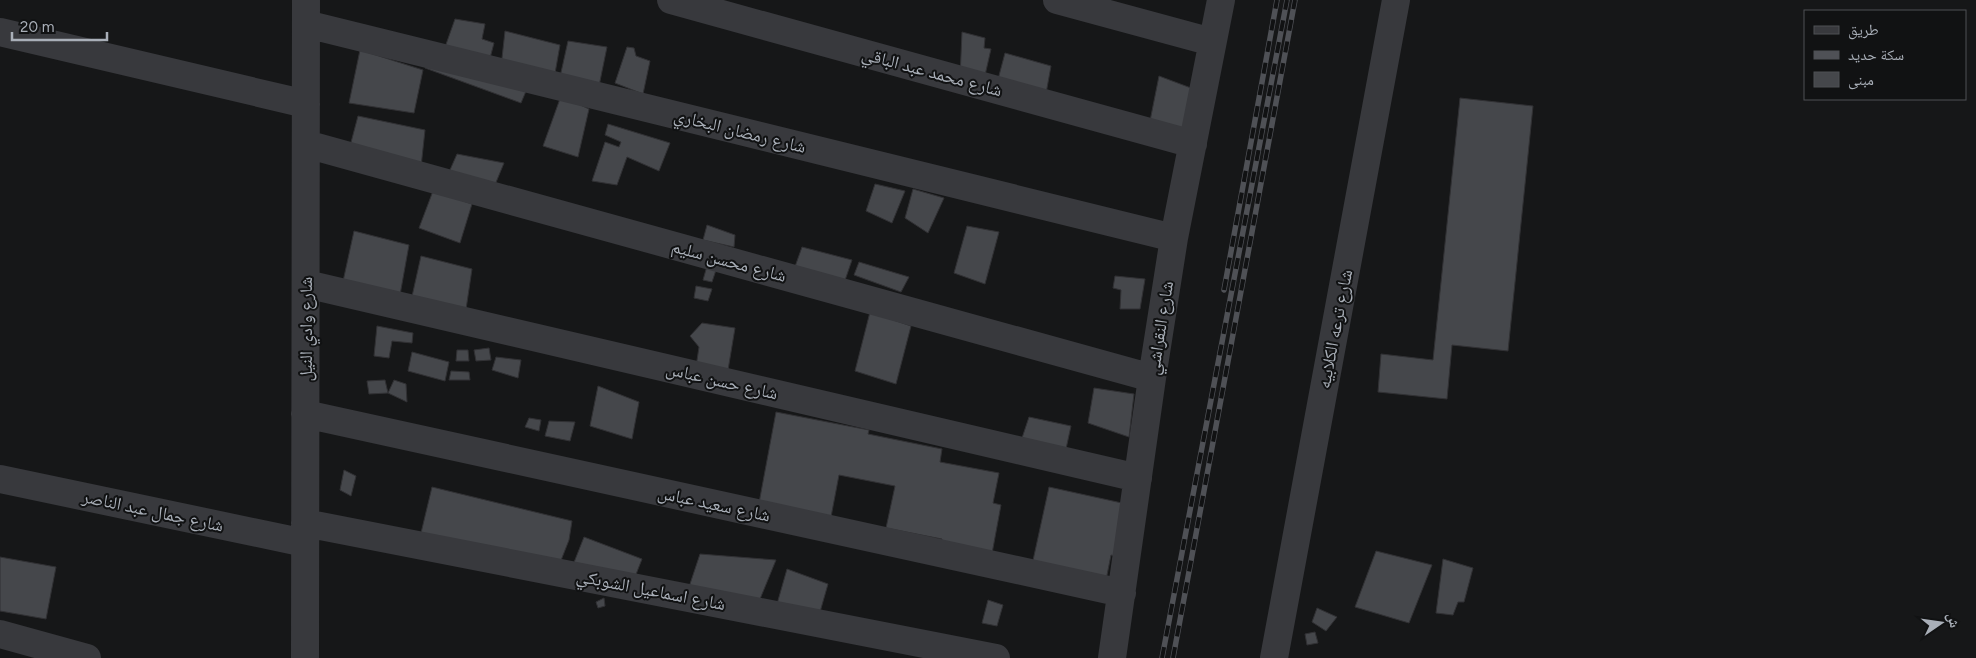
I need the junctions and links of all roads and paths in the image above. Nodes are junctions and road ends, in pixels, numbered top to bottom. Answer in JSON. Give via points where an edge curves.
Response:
{"nodes":[{"id":1,"x":671,"y":0,"type":"edge"},
{"id":2,"x":1057,"y":0,"type":"edge"},
{"id":3,"x":1220,"y":0,"type":"edge"},
{"id":4,"x":1396,"y":0,"type":"edge"},
{"id":5,"x":306,"y":12,"type":"edge"},
{"id":6,"x":0,"y":32,"type":"edge"},
{"id":7,"x":1212,"y":42,"type":"junction"},
{"id":8,"x":306,"y":104,"type":"junction"},
{"id":9,"x":306,"y":144,"type":"junction"},
{"id":10,"x":1193,"y":144,"type":"junction"},
{"id":11,"x":1174,"y":238,"type":"junction"},
{"id":12,"x":306,"y":284,"type":"junction"},
{"id":13,"x":1152,"y":378,"type":"junction"},
{"id":14,"x":305,"y":414,"type":"junction"},
{"id":15,"x":1138,"y":478,"type":"junction"},
{"id":16,"x":0,"y":479,"type":"edge"},
{"id":17,"x":305,"y":533,"type":"junction"},
{"id":18,"x":1122,"y":594,"type":"junction"},
{"id":19,"x":0,"y":634,"type":"edge"},
{"id":20,"x":87,"y":658,"type":"edge"},
{"id":21,"x":305,"y":658,"type":"edge"},
{"id":22,"x":996,"y":658,"type":"edge"},
{"id":23,"x":1112,"y":658,"type":"edge"},
{"id":24,"x":1274,"y":658,"type":"edge"}],
"edges":[{"from":1,"to":10,"type":"street","name":"شارع محمد عبد الباقي"},
{"from":2,"to":7,"type":"street"},
{"from":3,"to":7,"type":"street","name":"شارع النقراشي"},
{"from":4,"to":24,"type":"street","name":"شارع ترعه الكلابيه"},
{"from":5,"to":8,"type":"street","name":"شارع وادي النيل"},
{"from":5,"to":11,"type":"street","name":"شارع رمضان البخاري"},
{"from":6,"to":8,"type":"street"},
{"from":7,"to":10,"type":"street","name":"شارع النقراشي"},
{"from":8,"to":9,"type":"street","name":"شارع وادي النيل"},
{"from":9,"to":12,"type":"street","name":"شارع وادي النيل"},
{"from":9,"to":13,"type":"street","name":"شارع محسن سليم"},
{"from":10,"to":11,"type":"street","name":"شارع النقراشي"},
{"from":11,"to":13,"type":"street","name":"شارع النقراشي"},
{"from":12,"to":14,"type":"street","name":"شارع وادي النيل"},
{"from":12,"to":15,"type":"street","name":"شارع حسن عباس"},
{"from":13,"to":15,"type":"street","name":"شارع النقراشي"},
{"from":14,"to":17,"type":"street","name":"شارع وادي النيل"},
{"from":14,"to":18,"type":"street","name":"شارع سعيد عباس"},
{"from":15,"to":18,"type":"street","name":"شارع النقراشي"},
{"from":16,"to":17,"type":"street","name":"شارع جمال عبد الناصر"},
{"from":17,"to":21,"type":"street","name":"شارع وادي النيل"},
{"from":17,"to":22,"type":"street","name":"شارع اسماعيل الشوبكي"},
{"from":18,"to":23,"type":"street","name":"شارع النقراشي"},
{"from":19,"to":20,"type":"street"}]}
